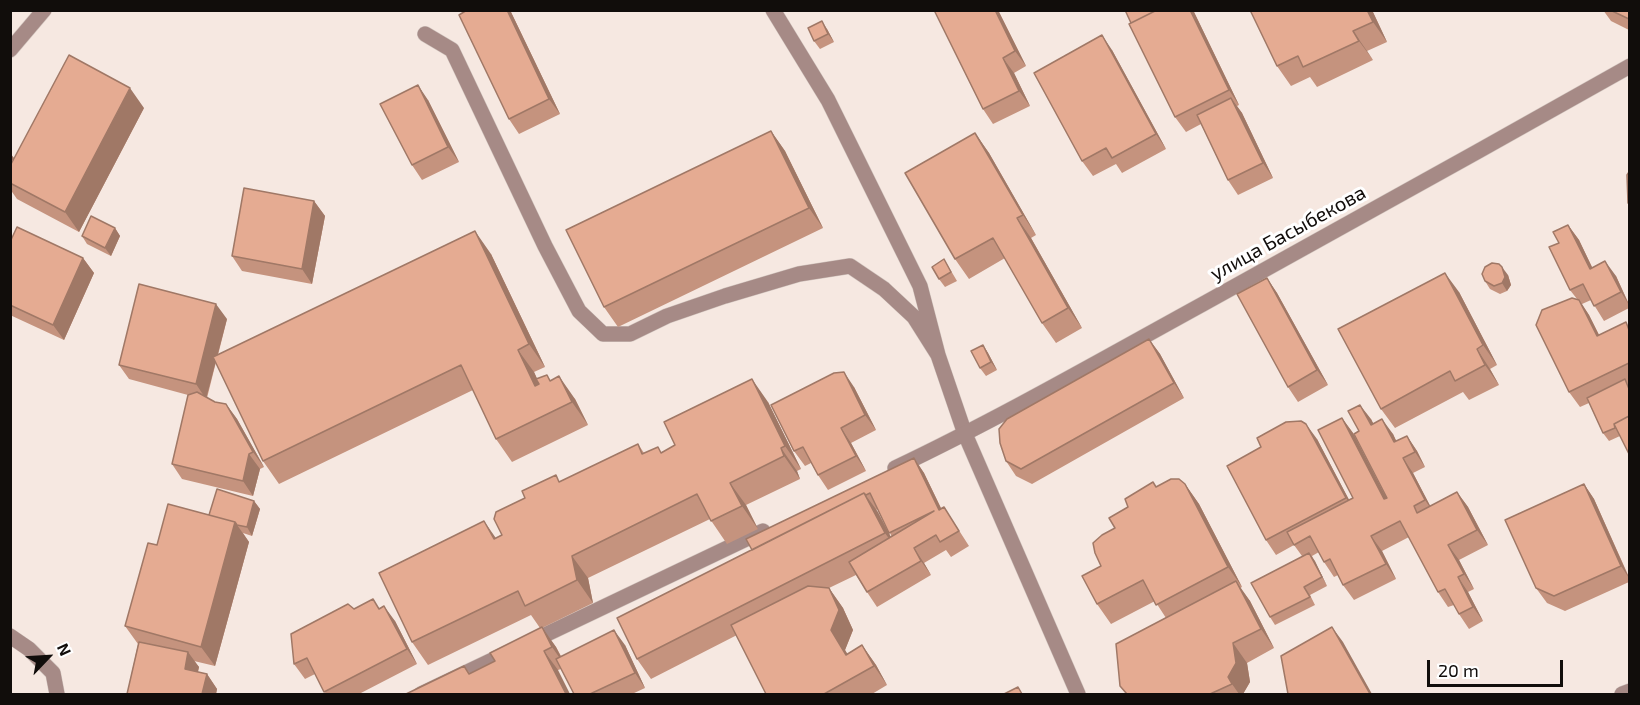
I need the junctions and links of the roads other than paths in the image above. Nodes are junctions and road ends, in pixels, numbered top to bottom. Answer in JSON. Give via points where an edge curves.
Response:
{"nodes":[{"id":1,"x":44,"y":10,"type":"edge"},
{"id":2,"x":773,"y":10,"type":"edge"},
{"id":3,"x":425,"y":34,"type":"dead end"},
{"id":4,"x":10,"y":50,"type":"edge"},
{"id":5,"x":1629,"y":66,"type":"edge"},
{"id":6,"x":938,"y":356,"type":"junction"},
{"id":7,"x":965,"y":434,"type":"junction"},
{"id":8,"x":880,"y":475,"type":"edge"},
{"id":9,"x":773,"y":526,"type":"edge"},
{"id":10,"x":10,"y":636,"type":"edge"},
{"id":11,"x":1629,"y":691,"type":"edge"},
{"id":12,"x":57,"y":694,"type":"edge"},
{"id":13,"x":421,"y":694,"type":"edge"},
{"id":14,"x":1078,"y":694,"type":"edge"},
{"id":15,"x":1622,"y":694,"type":"edge"}],
"edges":[{"from":1,"to":4,"type":"street"},
{"from":2,"to":6,"type":"street","via":[[828,100],[892,227],[920,286]]},
{"from":3,"to":6,"type":"street","via":[[452,50],[579,311],[603,334],[630,334],[725,296],[799,274],[850,266],[884,289],[914,317]]},
{"from":5,"to":7,"type":"street","name":"улица Басыбекова"},
{"from":6,"to":7,"type":"street"},
{"from":7,"to":8,"type":"street","name":"улица Басыбекова"},
{"from":7,"to":14,"type":"street"},
{"from":9,"to":13,"type":"street"},
{"from":10,"to":12,"type":"street","via":[[53,673]]},
{"from":11,"to":15,"type":"street"}]}
